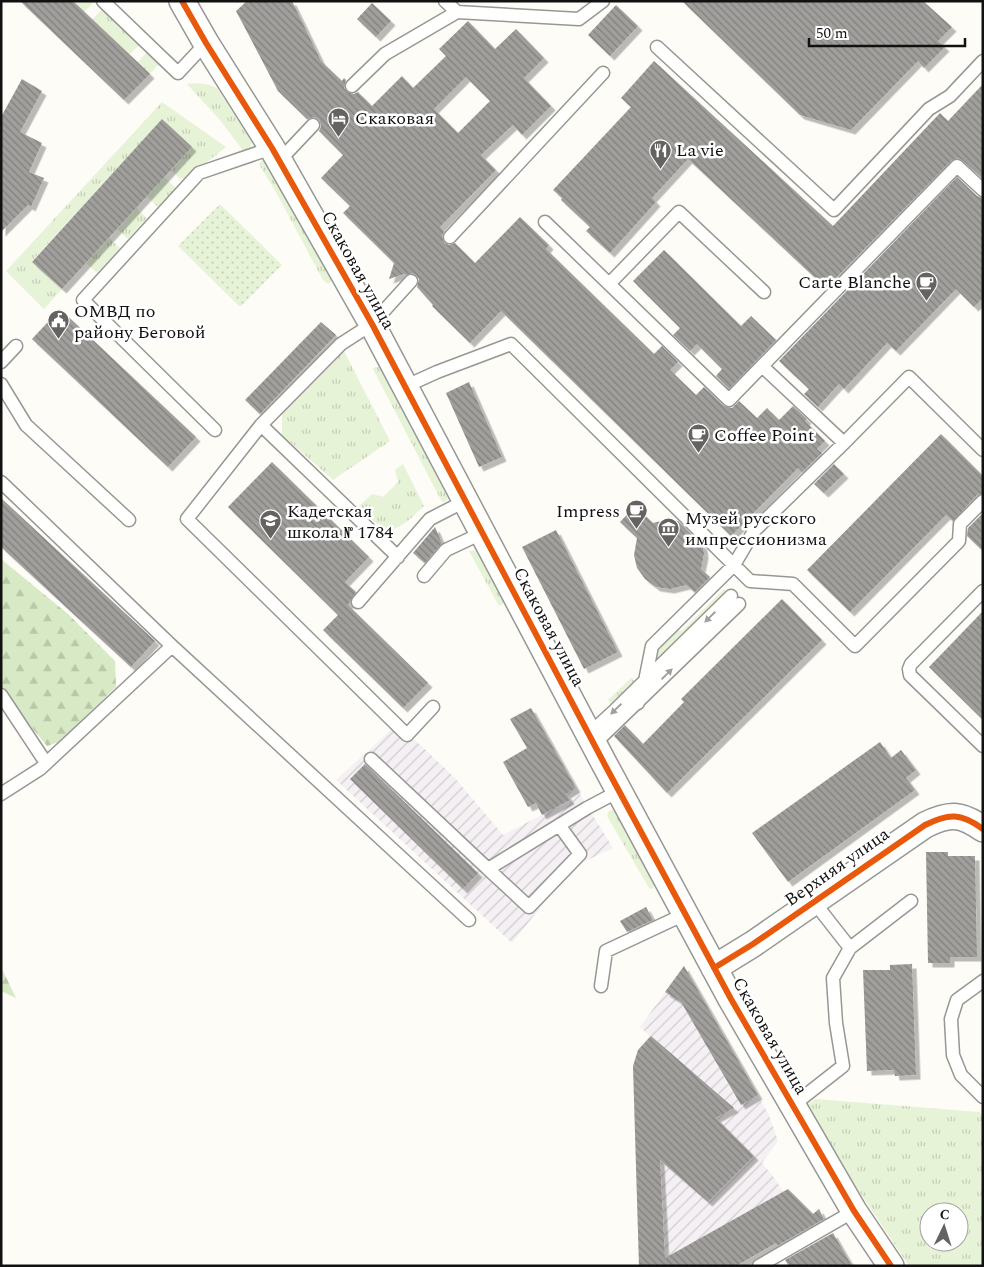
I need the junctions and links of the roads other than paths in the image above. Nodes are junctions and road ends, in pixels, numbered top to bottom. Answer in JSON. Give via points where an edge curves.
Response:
{"nodes":[{"id":1,"x":103,"y":1,"type":"edge"},
{"id":2,"x":182,"y":1,"type":"edge"},
{"id":3,"x":445,"y":1,"type":"edge"},
{"id":4,"x":603,"y":1,"type":"edge"},
{"id":5,"x":457,"y":12,"type":"junction"},
{"id":6,"x":206,"y":43,"type":"junction"},
{"id":7,"x":657,"y":47,"type":"dead end"},
{"id":8,"x":983,"y":61,"type":"edge"},
{"id":9,"x":603,"y":73,"type":"dead end"},
{"id":10,"x":352,"y":86,"type":"dead end"},
{"id":11,"x":313,"y":125,"type":"dead end"},
{"id":12,"x":276,"y":155,"type":"junction"},
{"id":13,"x":983,"y":190,"type":"edge"},
{"id":14,"x":545,"y":222,"type":"dead end"},
{"id":15,"x":450,"y":237,"type":"dead end"},
{"id":16,"x":411,"y":281,"type":"dead end"},
{"id":17,"x":609,"y":284,"type":"junction"},
{"id":18,"x":764,"y":292,"type":"dead end"},
{"id":19,"x":372,"y":324,"type":"junction"},
{"id":20,"x":16,"y":346,"type":"dead end"},
{"id":21,"x":1,"y":362,"type":"edge"},
{"id":22,"x":762,"y":366,"type":"junction"},
{"id":23,"x":1,"y":384,"type":"edge"},
{"id":24,"x":404,"y":387,"type":"junction"},
{"id":25,"x":261,"y":425,"type":"junction"},
{"id":26,"x":215,"y":430,"type":"dead end"},
{"id":27,"x":844,"y":443,"type":"junction"},
{"id":28,"x":983,"y":450,"type":"edge"},
{"id":29,"x":1,"y":482,"type":"edge"},
{"id":30,"x":465,"y":501,"type":"junction"},
{"id":31,"x":983,"y":501,"type":"edge"},
{"id":32,"x":129,"y":520,"type":"dead end"},
{"id":33,"x":482,"y":533,"type":"junction"},
{"id":34,"x":398,"y":557,"type":"junction"},
{"id":35,"x":734,"y":565,"type":"junction"},
{"id":36,"x":424,"y":576,"type":"dead end"},
{"id":37,"x":983,"y":591,"type":"edge"},
{"id":38,"x":358,"y":602,"type":"dead end"},
{"id":39,"x":172,"y":646,"type":"junction"},
{"id":40,"x":645,"y":681,"type":"junction"},
{"id":41,"x":1,"y":695,"type":"edge"},
{"id":42,"x":638,"y":703,"type":"junction"},
{"id":43,"x":433,"y":707,"type":"dead end"},
{"id":44,"x":591,"y":739,"type":"junction"},
{"id":45,"x":983,"y":746,"type":"edge"},
{"id":46,"x":371,"y":759,"type":"dead end"},
{"id":47,"x":46,"y":763,"type":"junction"},
{"id":48,"x":619,"y":791,"type":"junction"},
{"id":49,"x":1,"y":794,"type":"edge"},
{"id":50,"x":560,"y":825,"type":"junction"},
{"id":51,"x":983,"y":829,"type":"edge"},
{"id":52,"x":488,"y":869,"type":"junction"},
{"id":53,"x":911,"y":901,"type":"dead end"},
{"id":54,"x":814,"y":902,"type":"junction"},
{"id":55,"x":685,"y":914,"type":"junction"},
{"id":56,"x":469,"y":920,"type":"dead end"},
{"id":57,"x":850,"y":948,"type":"junction"},
{"id":58,"x":714,"y":968,"type":"junction"},
{"id":59,"x":983,"y":981,"type":"edge"},
{"id":60,"x":601,"y":986,"type":"dead end"},
{"id":61,"x":983,"y":1097,"type":"edge"},
{"id":62,"x":792,"y":1106,"type":"junction"},
{"id":63,"x":854,"y":1211,"type":"junction"},
{"id":64,"x":759,"y":1266,"type":"edge"},
{"id":65,"x":891,"y":1266,"type":"edge"}],
"edges":[{"from":1,"to":6,"type":"lane","via":[[178,73]]},
{"from":2,"to":6,"type":"street","name":"Скаковая улица"},
{"from":3,"to":5,"type":"lane"},
{"from":4,"to":5,"type":"lane","via":[[579,19]]},
{"from":5,"to":10,"type":"lane","via":[[385,54]]},
{"from":6,"to":12,"type":"street","name":"Скаковая улица"},
{"from":7,"to":8,"type":"lane","via":[[834,210],[929,109],[950,96]]},
{"from":9,"to":15,"type":"lane"},
{"from":11,"to":12,"type":"lane"},
{"from":12,"to":19,"type":"street","name":"Скаковая улица"},
{"from":12,"to":26,"type":"lane","via":[[199,173],[84,300]]},
{"from":13,"to":22,"type":"lane","via":[[957,166]]},
{"from":14,"to":17,"type":"lane"},
{"from":16,"to":19,"type":"lane"},
{"from":17,"to":18,"type":"lane","via":[[679,212]]},
{"from":17,"to":22,"type":"lane","via":[[729,400]]},
{"from":19,"to":24,"type":"street","name":"Скаковая улица"},
{"from":19,"to":25,"type":"lane","via":[[341,344]]},
{"from":20,"to":21,"type":"lane"},
{"from":22,"to":27,"type":"lane"},
{"from":23,"to":32,"type":"lane","via":[[26,425]]},
{"from":24,"to":30,"type":"street","name":"Скаковая улица"},
{"from":24,"to":35,"type":"lane","via":[[511,344]]},
{"from":25,"to":34,"type":"lane"},
{"from":25,"to":43,"type":"lane","via":[[187,520],[406,736]]},
{"from":27,"to":28,"type":"lane","via":[[909,376]]},
{"from":27,"to":35,"type":"lane","via":[[754,531]]},
{"from":29,"to":39,"type":"lane"},
{"from":30,"to":33,"type":"street","name":"Скаковая улица"},
{"from":30,"to":34,"type":"lane","via":[[430,519]]},
{"from":31,"to":35,"type":"lane","via":[[960,524],[959,541],[854,646],[793,584],[750,581]]},
{"from":33,"to":36,"type":"lane","via":[[446,550]]},
{"from":33,"to":44,"type":"street","name":"Скаковая улица"},
{"from":34,"to":38,"type":"lane"},
{"from":35,"to":40,"type":"lane","via":[[652,646]]},
{"from":37,"to":45,"type":"lane","via":[[911,664],[909,671]]},
{"from":39,"to":47,"type":"lane"},
{"from":39,"to":56,"type":"lane"},
{"from":40,"to":42,"type":"lane"},
{"from":42,"to":40,"type":"lane","one_way":true,"via":[[735,600]]},
{"from":40,"to":44,"type":"lane","one_way":true},
{"from":41,"to":47,"type":"lane"},
{"from":42,"to":44,"type":"lane"},
{"from":44,"to":48,"type":"street","name":"Скаковая улица"},
{"from":46,"to":52,"type":"lane"},
{"from":47,"to":49,"type":"lane"},
{"from":48,"to":50,"type":"lane"},
{"from":48,"to":55,"type":"street","name":"Скаковая улица"},
{"from":50,"to":52,"type":"lane"},
{"from":50,"to":52,"type":"lane","via":[[580,854],[529,907]]},
{"from":51,"to":54,"type":"street","name":"Верхняя улица","via":[[968,819],[941,817],[911,834]]},
{"from":53,"to":57,"type":"lane"},
{"from":54,"to":57,"type":"lane"},
{"from":54,"to":58,"type":"street","name":"Верхняя улица"},
{"from":55,"to":58,"type":"street","name":"Скаковая улица"},
{"from":55,"to":60,"type":"lane","via":[[606,951]]},
{"from":57,"to":62,"type":"lane","via":[[833,978],[843,1066]]},
{"from":58,"to":62,"type":"street","name":"Скаковая улица"},
{"from":59,"to":61,"type":"lane","via":[[958,1000],[951,1019],[953,1055],[958,1068]]},
{"from":62,"to":63,"type":"street","name":"Скаковая улица"},
{"from":63,"to":64,"type":"lane"},
{"from":63,"to":65,"type":"street","name":"Скаковая улица"}]}
